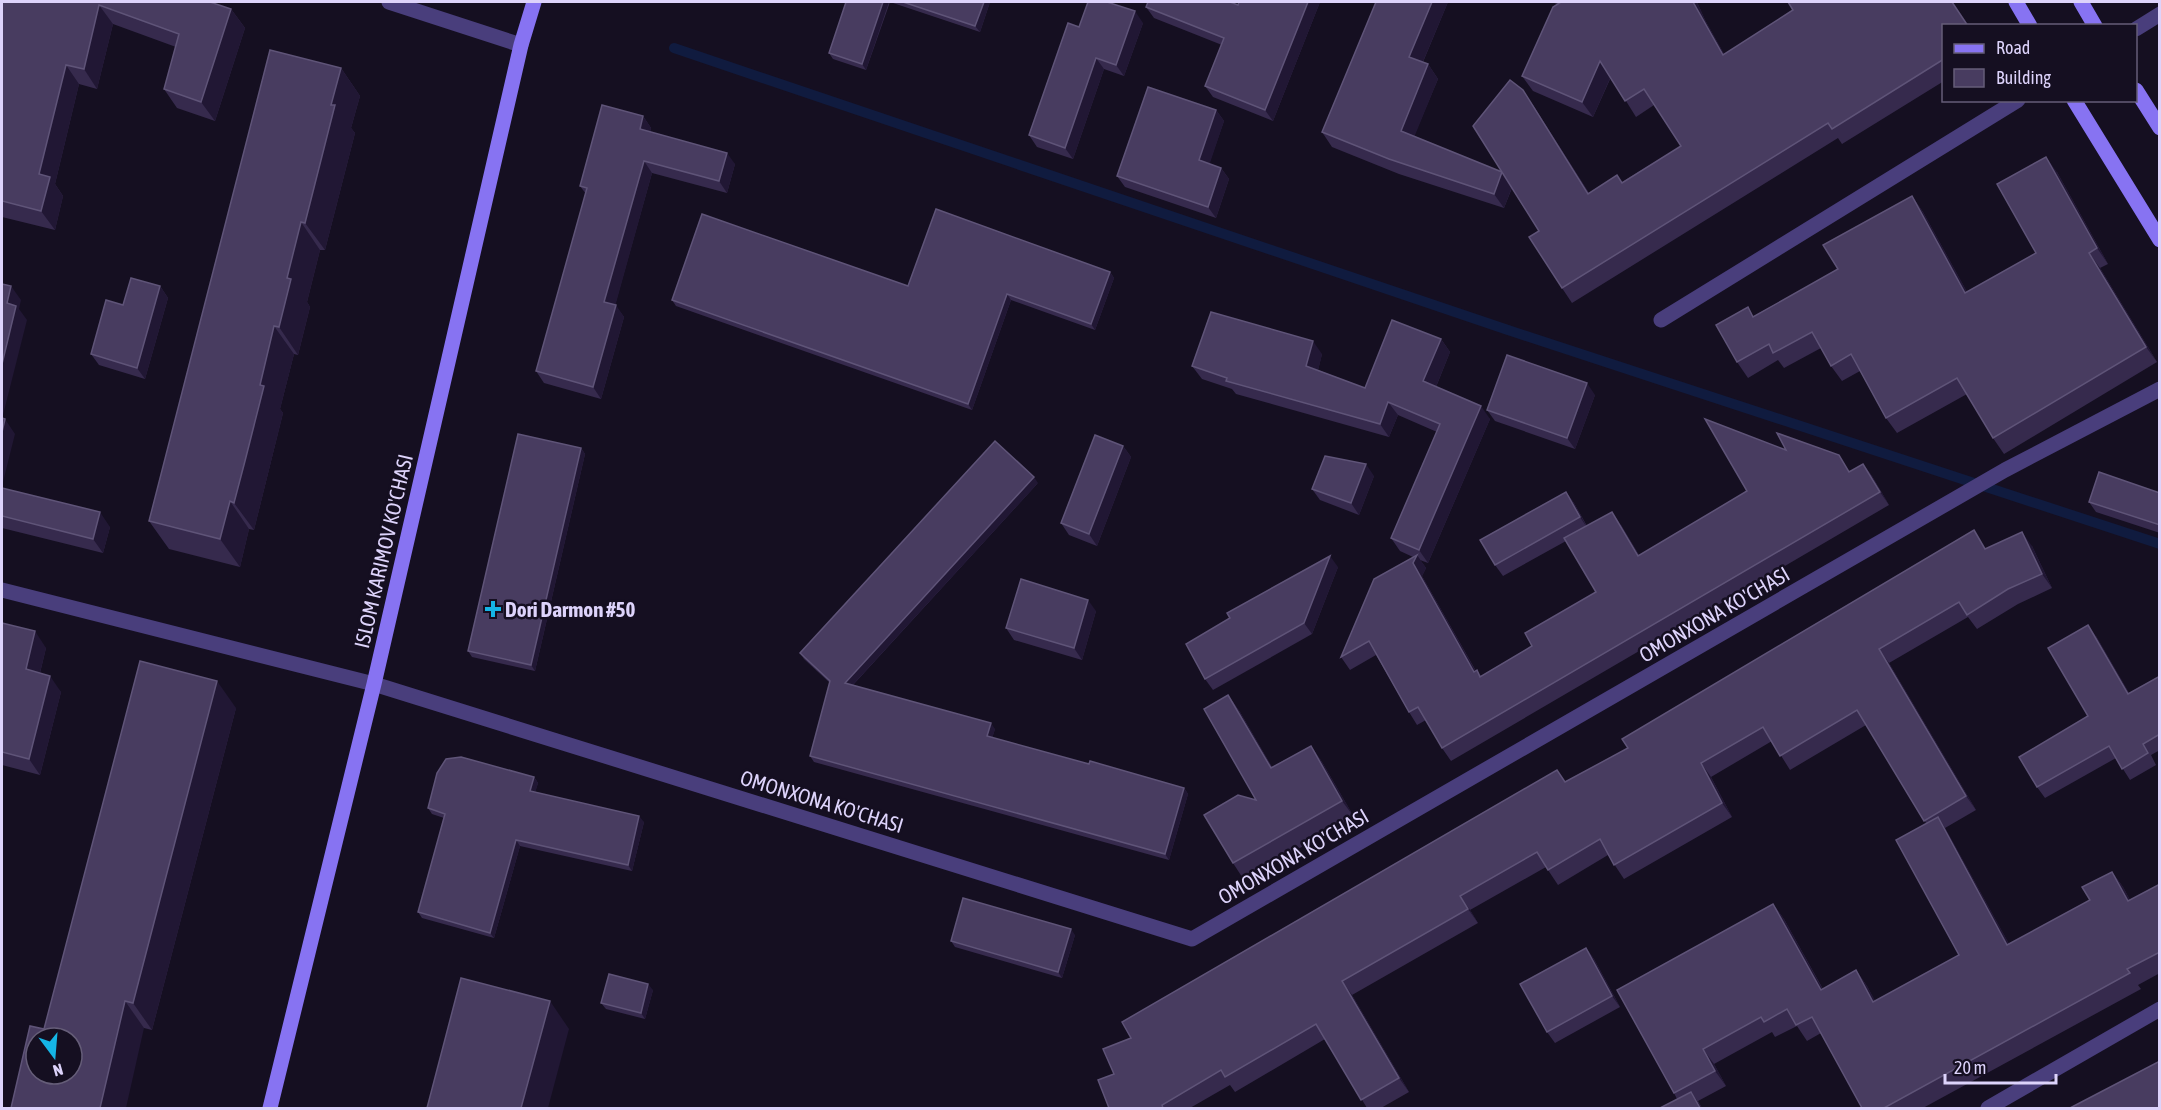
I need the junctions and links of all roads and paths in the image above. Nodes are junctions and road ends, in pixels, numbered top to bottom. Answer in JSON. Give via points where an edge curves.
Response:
{"nodes":[{"id":1,"x":389,"y":2,"type":"edge"},
{"id":2,"x":534,"y":2,"type":"edge"},
{"id":3,"x":2016,"y":2,"type":"edge"},
{"id":4,"x":2081,"y":2,"type":"edge"},
{"id":5,"x":2160,"y":14,"type":"edge"},
{"id":6,"x":2029,"y":24,"type":"edge"},
{"id":7,"x":2094,"y":24,"type":"edge"},
{"id":8,"x":2137,"y":28,"type":"edge"},
{"id":9,"x":521,"y":45,"type":"junction"},
{"id":10,"x":2137,"y":92,"type":"edge"},
{"id":11,"x":2015,"y":102,"type":"edge"},
{"id":12,"x":2075,"y":102,"type":"edge"},
{"id":13,"x":2160,"y":128,"type":"edge"},
{"id":14,"x":2160,"y":240,"type":"edge"},
{"id":15,"x":1661,"y":320,"type":"dead end"},
{"id":16,"x":2160,"y":388,"type":"edge"},
{"id":17,"x":2,"y":590,"type":"edge"},
{"id":18,"x":374,"y":684,"type":"junction"},
{"id":19,"x":2160,"y":1010,"type":"edge"},
{"id":20,"x":270,"y":1108,"type":"edge"},
{"id":21,"x":1988,"y":1108,"type":"edge"}],
"edges":[{"from":1,"to":9,"type":"street"},
{"from":2,"to":9,"type":"main road","name":"ISLOM KARIMOV KO'CHASI"},
{"from":3,"to":6,"type":"main road"},
{"from":4,"to":7,"type":"main road"},
{"from":5,"to":8,"type":"street"},
{"from":9,"to":18,"type":"main road","name":"ISLOM KARIMOV KO'CHASI"},
{"from":10,"to":13,"type":"main road"},
{"from":11,"to":15,"type":"street"},
{"from":12,"to":14,"type":"main road"},
{"from":16,"to":18,"type":"street","name":"OMONXONA KO'CHASI","via":[[2005,470],[1192,939]]},
{"from":17,"to":18,"type":"street","name":"OMONXONA KO'CHASI"},
{"from":18,"to":20,"type":"main road","name":"ISLOM KARIMOV KO'CHASI"},
{"from":19,"to":21,"type":"street"}]}
